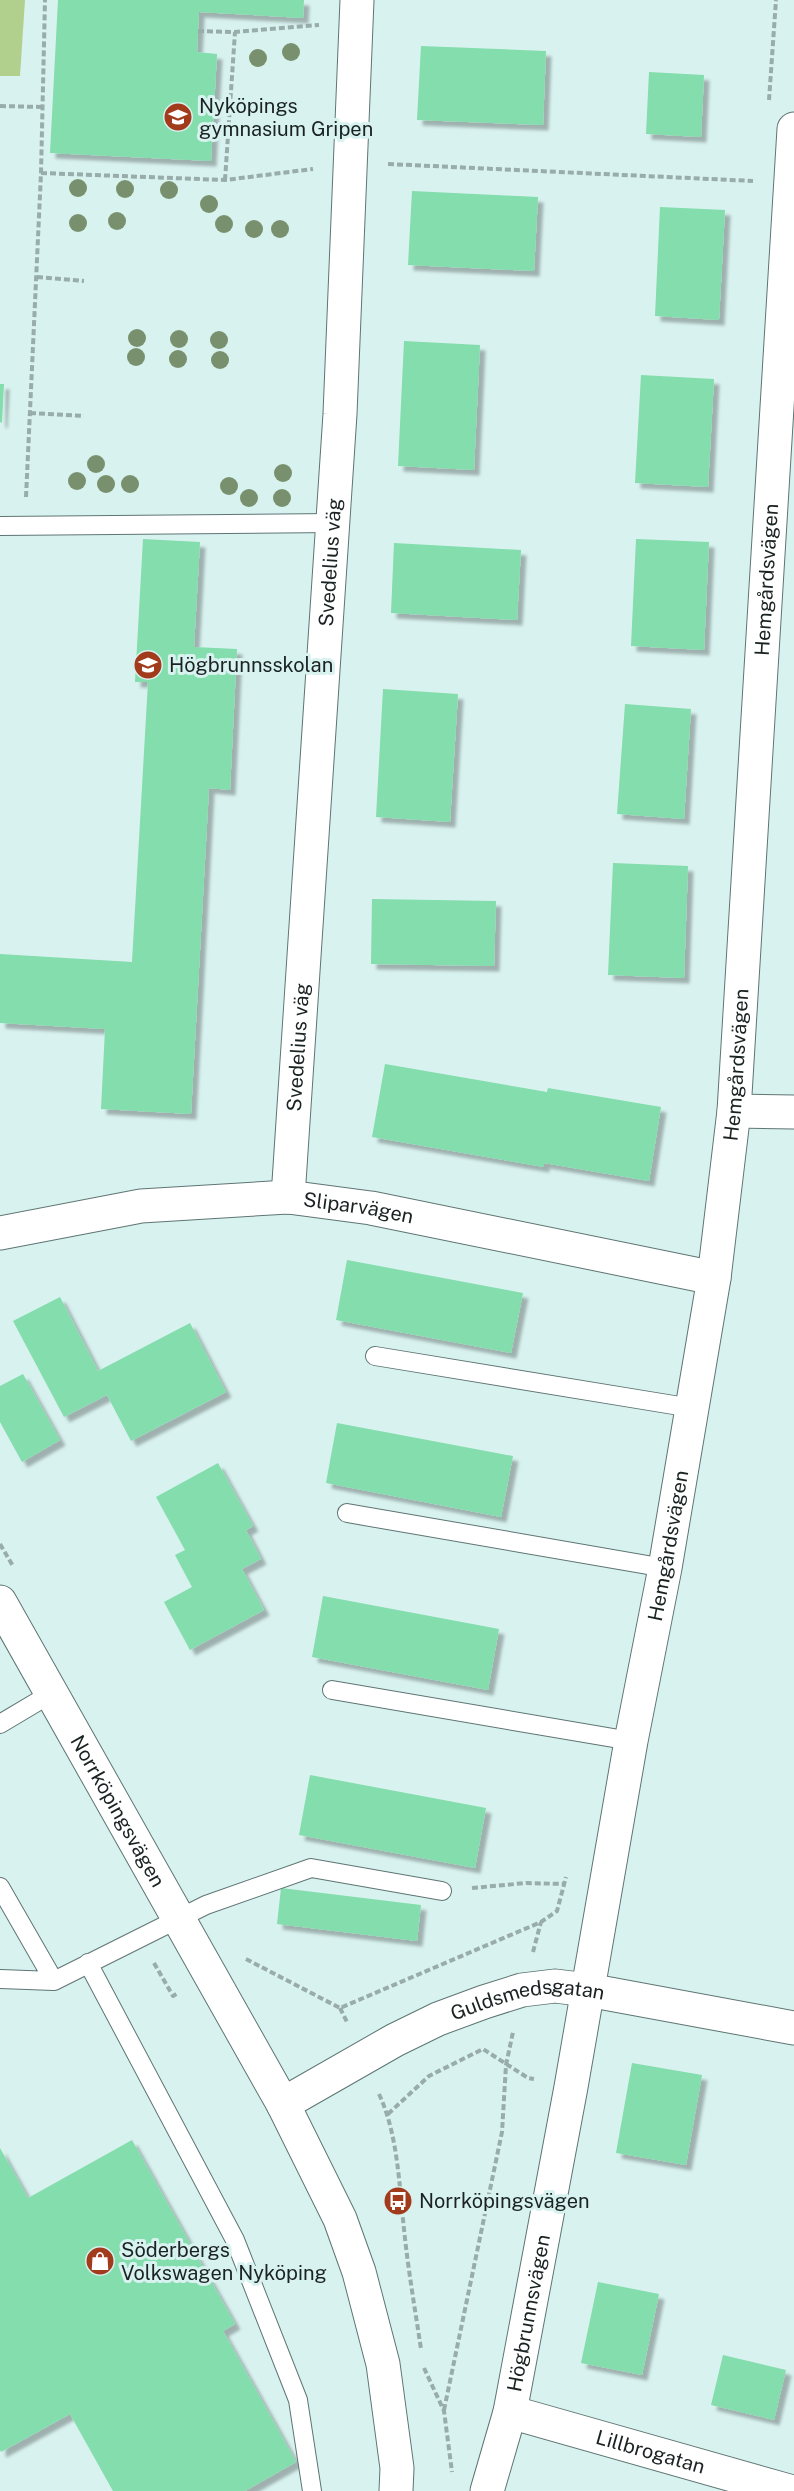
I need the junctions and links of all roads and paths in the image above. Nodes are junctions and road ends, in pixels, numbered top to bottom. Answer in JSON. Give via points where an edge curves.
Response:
{"nodes":[{"id":1,"x":45,"y":0,"type":"edge"},
{"id":2,"x":356,"y":11,"type":"edge"},
{"id":3,"x":198,"y":32,"type":"dead end"},
{"id":4,"x":235,"y":32,"type":"junction"},
{"id":5,"x":0,"y":106,"type":"edge"},
{"id":6,"x":42,"y":107,"type":"junction"},
{"id":7,"x":794,"y":129,"type":"edge"},
{"id":8,"x":350,"y":162,"type":"junction"},
{"id":9,"x":41,"y":173,"type":"junction"},
{"id":10,"x":225,"y":180,"type":"junction"},
{"id":11,"x":762,"y":181,"type":"dead end"},
{"id":12,"x":37,"y":277,"type":"junction"},
{"id":13,"x":84,"y":281,"type":"dead end"},
{"id":14,"x":786,"y":392,"type":"edge"},
{"id":15,"x":30,"y":413,"type":"junction"},
{"id":16,"x":84,"y":416,"type":"dead end"},
{"id":17,"x":333,"y":523,"type":"junction"},
{"id":18,"x":0,"y":526,"type":"edge"},
{"id":19,"x":26,"y":526,"type":"junction"},
{"id":20,"x":734,"y":1111,"type":"junction"},
{"id":21,"x":794,"y":1112,"type":"edge"},
{"id":22,"x":288,"y":1197,"type":"junction"},
{"id":23,"x":0,"y":1233,"type":"edge"},
{"id":24,"x":714,"y":1278,"type":"junction"},
{"id":25,"x":375,"y":1356,"type":"dead end"},
{"id":26,"x":692,"y":1408,"type":"junction"},
{"id":27,"x":347,"y":1514,"type":"dead end"},
{"id":28,"x":665,"y":1568,"type":"junction"},
{"id":29,"x":1,"y":1604,"type":"edge"},
{"id":30,"x":332,"y":1690,"type":"dead end"},
{"id":31,"x":52,"y":1693,"type":"junction"},
{"id":32,"x":0,"y":1724,"type":"edge"},
{"id":33,"x":631,"y":1741,"type":"junction"},
{"id":34,"x":0,"y":1887,"type":"edge"},
{"id":35,"x":442,"y":1891,"type":"joint"},
{"id":36,"x":605,"y":1891,"type":"junction"},
{"id":37,"x":177,"y":1920,"type":"junction"},
{"id":38,"x":541,"y":1922,"type":"dead end"},
{"id":39,"x":88,"y":1963,"type":"junction"},
{"id":40,"x":0,"y":1979,"type":"edge"},
{"id":41,"x":54,"y":1981,"type":"junction"},
{"id":42,"x":522,"y":1990,"type":"junction"},
{"id":43,"x":588,"y":1990,"type":"junction"},
{"id":44,"x":340,"y":2008,"type":"dead end"},
{"id":45,"x":794,"y":2028,"type":"edge"},
{"id":46,"x":362,"y":2057,"type":"junction"},
{"id":47,"x":506,"y":2065,"type":"junction"},
{"id":48,"x":572,"y":2087,"type":"junction"},
{"id":49,"x":283,"y":2104,"type":"junction"},
{"id":50,"x":388,"y":2114,"type":"junction"},
{"id":51,"x":444,"y":2411,"type":"junction"},
{"id":52,"x":510,"y":2412,"type":"junction"},
{"id":53,"x":453,"y":2480,"type":"dead end"},
{"id":54,"x":312,"y":2491,"type":"edge"},
{"id":55,"x":396,"y":2491,"type":"edge"},
{"id":56,"x":487,"y":2491,"type":"edge"},
{"id":57,"x":789,"y":2491,"type":"edge"}],
"edges":[{"from":1,"to":6,"type":"path"},
{"from":2,"to":4,"type":"path"},
{"from":2,"to":8,"type":"street","name":"Svedelius väg"},
{"from":3,"to":4,"type":"path"},
{"from":4,"to":10,"type":"path"},
{"from":5,"to":6,"type":"path"},
{"from":6,"to":9,"type":"path"},
{"from":7,"to":14,"type":"street","name":"Hemgårdsvägen"},
{"from":8,"to":10,"type":"path"},
{"from":8,"to":11,"type":"path"},
{"from":8,"to":17,"type":"street","name":"Svedelius väg"},
{"from":9,"to":10,"type":"path"},
{"from":9,"to":12,"type":"path"},
{"from":12,"to":13,"type":"path"},
{"from":12,"to":15,"type":"path"},
{"from":14,"to":20,"type":"street","name":"Hemgårdsvägen"},
{"from":15,"to":16,"type":"path"},
{"from":15,"to":19,"type":"path"},
{"from":17,"to":19,"type":"lane"},
{"from":17,"to":22,"type":"street","name":"Svedelius väg"},
{"from":18,"to":19,"type":"lane"},
{"from":20,"to":21,"type":"street"},
{"from":20,"to":24,"type":"street","name":"Hemgårdsvägen"},
{"from":22,"to":23,"type":"street","name":"Sliparvägen","via":[[141,1206]]},
{"from":22,"to":24,"type":"street","name":"Sliparvägen","via":[[371,1208]]},
{"from":24,"to":26,"type":"street","name":"Hemgårdsvägen"},
{"from":25,"to":26,"type":"lane"},
{"from":26,"to":28,"type":"street","name":"Hemgårdsvägen"},
{"from":27,"to":28,"type":"lane"},
{"from":28,"to":33,"type":"street","name":"Hemgårdsvägen"},
{"from":29,"to":31,"type":"street","name":"Norrköpingsvägen"},
{"from":30,"to":33,"type":"lane"},
{"from":31,"to":32,"type":"lane"},
{"from":31,"to":37,"type":"street","name":"Norrköpingsvägen"},
{"from":33,"to":36,"type":"street","name":"Hemgårdsvägen"},
{"from":34,"to":41,"type":"lane"},
{"from":35,"to":36,"type":"path","via":[[526,1883]]},
{"from":35,"to":37,"type":"lane","via":[[311,1868],[206,1905]]},
{"from":36,"to":43,"type":"street","name":"Hemgårdsvägen"},
{"from":37,"to":39,"type":"lane"},
{"from":37,"to":49,"type":"street","name":"Norrköpingsvägen"},
{"from":38,"to":42,"type":"path"},
{"from":39,"to":41,"type":"lane"},
{"from":39,"to":54,"type":"lane","via":[[235,2240],[298,2400]]},
{"from":40,"to":41,"type":"lane"},
{"from":42,"to":43,"type":"street","name":"Guldsmedsgatan","via":[[555,1986]]},
{"from":42,"to":46,"type":"street","name":"Guldsmedsgatan","via":[[438,2019]]},
{"from":42,"to":47,"type":"path"},
{"from":43,"to":45,"type":"street","name":"Guldsmedsgatan"},
{"from":43,"to":48,"type":"street","name":"Högbrunnsvägen"},
{"from":44,"to":46,"type":"path"},
{"from":46,"to":49,"type":"street","name":"Guldsmedsgatan"},
{"from":46,"to":50,"type":"path"},
{"from":47,"to":48,"type":"path","via":[[528,2078]]},
{"from":47,"to":50,"type":"path","via":[[483,2049],[429,2076]]},
{"from":47,"to":51,"type":"path","via":[[502,2132]]},
{"from":48,"to":52,"type":"street","name":"Högbrunnsvägen"},
{"from":49,"to":55,"type":"street","name":"Norrköpingsvägen","via":[[340,2218],[359,2272],[383,2364],[397,2468]]},
{"from":50,"to":51,"type":"path","via":[[424,2370]]},
{"from":51,"to":53,"type":"path"},
{"from":52,"to":56,"type":"street","name":"Högbrunnsvägen"},
{"from":52,"to":57,"type":"street","name":"Lillbrogatan"}]}
